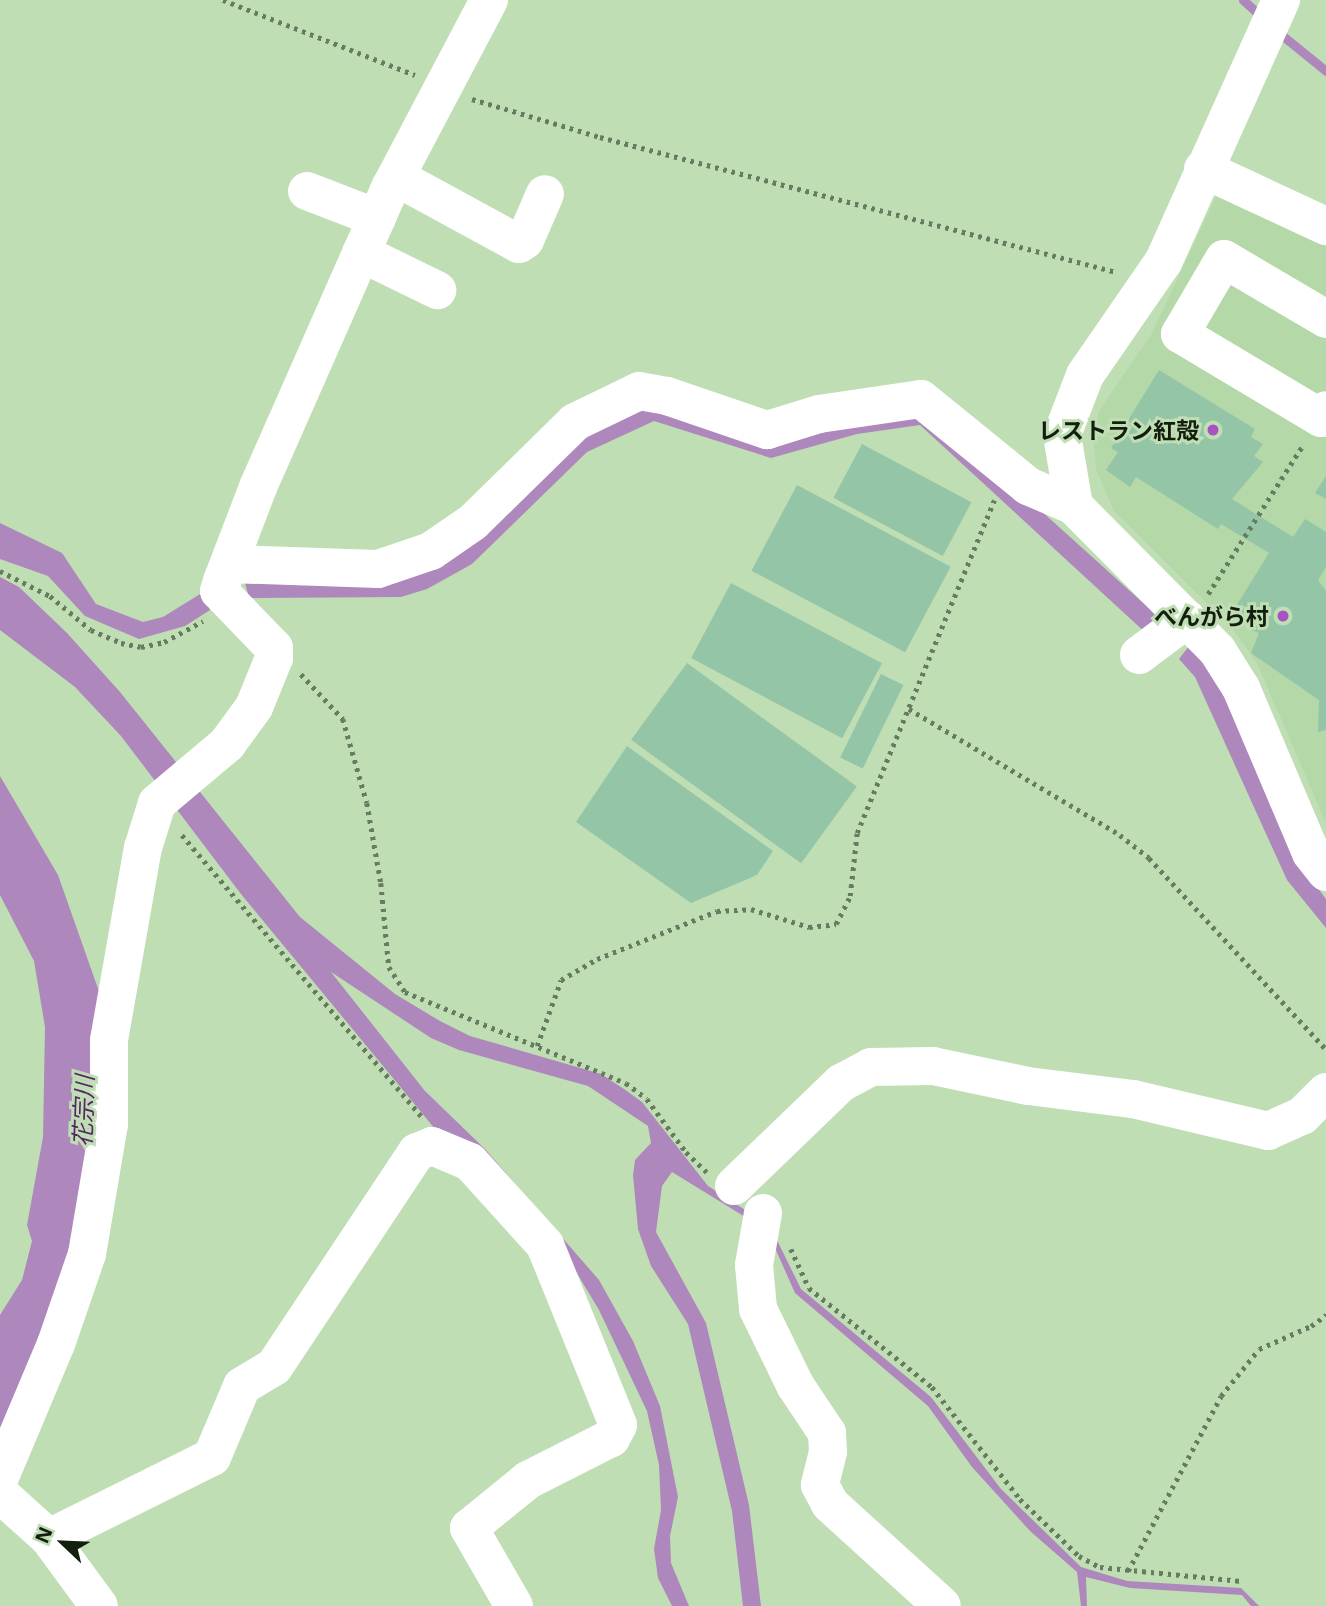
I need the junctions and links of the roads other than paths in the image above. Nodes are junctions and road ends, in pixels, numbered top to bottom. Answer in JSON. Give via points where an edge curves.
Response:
{"nodes":[{"id":1,"x":489,"y":0,"type":"edge"},
{"id":2,"x":1281,"y":0,"type":"edge"},
{"id":3,"x":1203,"y":169,"type":"junction"},
{"id":4,"x":396,"y":177,"type":"junction"},
{"id":5,"x":307,"y":191,"type":"dead end"},
{"id":6,"x":545,"y":194,"type":"dead end"},
{"id":7,"x":377,"y":218,"type":"junction"},
{"id":8,"x":1326,"y":226,"type":"edge"},
{"id":9,"x":361,"y":253,"type":"junction"},
{"id":10,"x":1158,"y":272,"type":"junction"},
{"id":11,"x":1206,"y":289,"type":"junction"},
{"id":12,"x":437,"y":290,"type":"dead end"},
{"id":13,"x":1326,"y":319,"type":"edge"},
{"id":14,"x":1323,"y":414,"type":"edge"},
{"id":15,"x":1074,"y":506,"type":"junction"},
{"id":16,"x":229,"y":564,"type":"junction"},
{"id":17,"x":1194,"y":612,"type":"junction"},
{"id":18,"x":1139,"y":654,"type":"dead end"},
{"id":19,"x":1326,"y":872,"type":"edge"},
{"id":20,"x":1326,"y":1092,"type":"edge"},
{"id":21,"x":734,"y":1186,"type":"road end"},
{"id":22,"x":763,"y":1213,"type":"road end"},
{"id":23,"x":0,"y":1477,"type":"edge"},
{"id":24,"x":0,"y":1494,"type":"edge"},
{"id":25,"x":49,"y":1538,"type":"junction"},
{"id":26,"x":99,"y":1606,"type":"edge"},
{"id":27,"x":514,"y":1606,"type":"edge"},
{"id":28,"x":942,"y":1606,"type":"edge"}],
"edges":[{"from":1,"to":4,"type":"street"},
{"from":2,"to":3,"type":"street"},
{"from":3,"to":8,"type":"street"},
{"from":3,"to":10,"type":"street"},
{"from":4,"to":6,"type":"street","via":[[527,252]]},
{"from":4,"to":7,"type":"street"},
{"from":5,"to":7,"type":"street"},
{"from":7,"to":9,"type":"street"},
{"from":9,"to":12,"type":"street"},
{"from":9,"to":16,"type":"street"},
{"from":10,"to":11,"type":"street"},
{"from":10,"to":15,"type":"street","via":[[1085,375],[1073,402],[1062,435]]},
{"from":11,"to":13,"type":"street","via":[[1224,259]]},
{"from":11,"to":14,"type":"street","via":[[1180,334]]},
{"from":15,"to":16,"type":"street","via":[[1028,486],[921,399],[819,414],[767,430],[639,391],[575,422],[473,522],[431,551],[378,569]]},
{"from":15,"to":17,"type":"street"},
{"from":16,"to":23,"type":"street","via":[[219,592],[274,648],[254,707],[227,744],[157,803],[143,848],[109,1040],[109,1124],[87,1254],[56,1344]]},
{"from":17,"to":18,"type":"street"},
{"from":17,"to":19,"type":"street","via":[[1241,688],[1311,853]]},
{"from":20,"to":21,"type":"street","via":[[1302,1116],[1268,1131],[1133,1099],[1028,1086],[933,1066],[871,1067],[841,1083]]},
{"from":22,"to":28,"type":"street","via":[[754,1265],[758,1309],[795,1385],[827,1433],[828,1452],[820,1485],[830,1504]]},
{"from":24,"to":25,"type":"street"},
{"from":25,"to":26,"type":"street"},
{"from":25,"to":27,"type":"street","via":[[212,1457],[242,1385],[274,1367],[416,1152],[438,1147],[470,1162],[545,1245],[618,1425],[611,1438],[528,1480],[469,1528]]}]}
